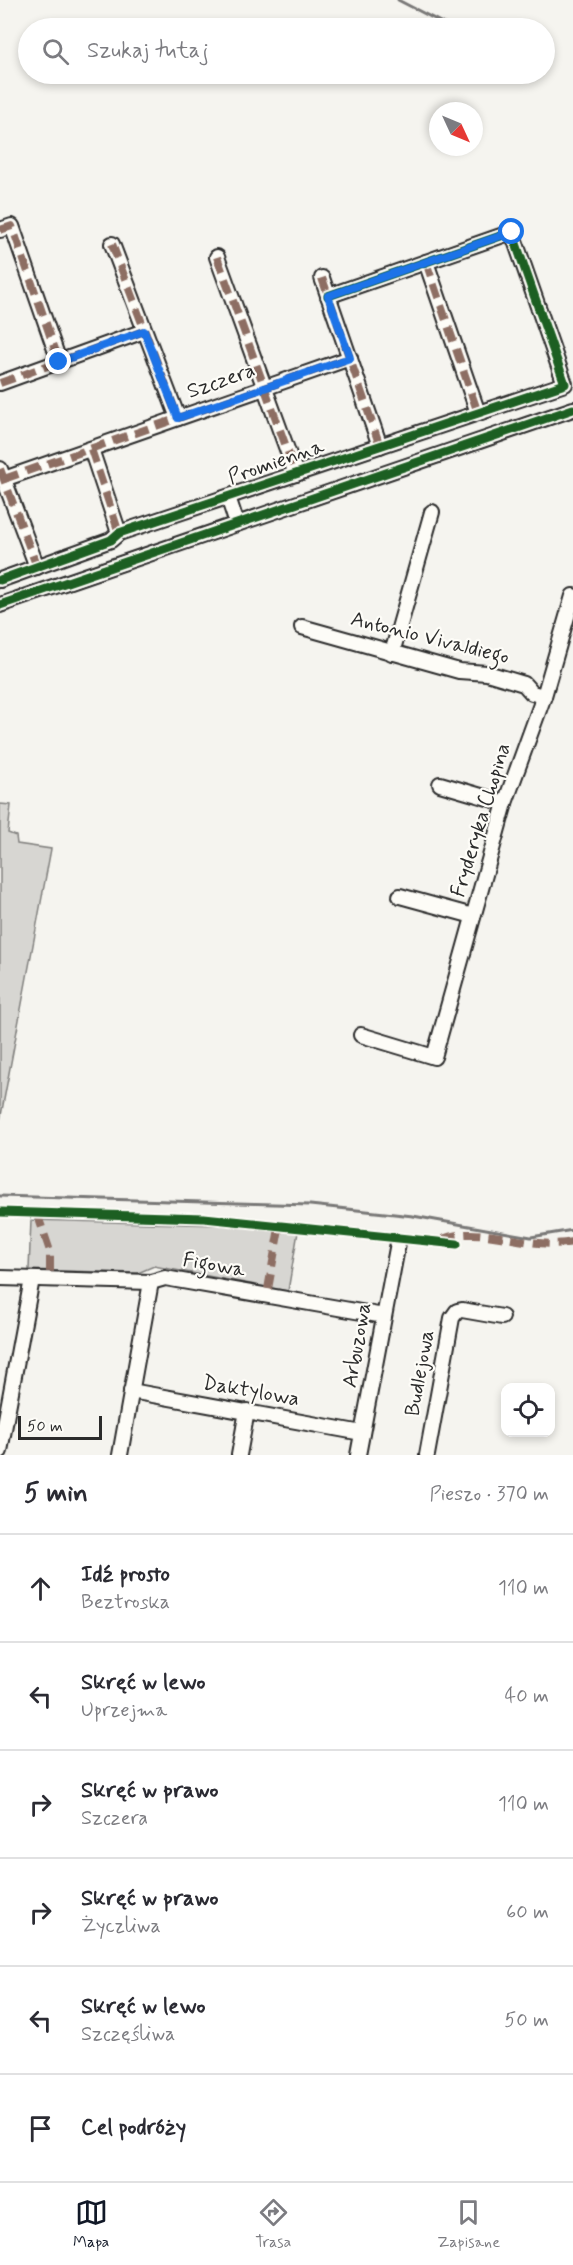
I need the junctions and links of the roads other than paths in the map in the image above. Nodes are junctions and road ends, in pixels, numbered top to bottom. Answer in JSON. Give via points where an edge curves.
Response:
{"nodes":[{"id":1,"x":6,"y":228,"type":"edge"},
{"id":2,"x":112,"y":244,"type":"dead end"},
{"id":3,"x":216,"y":258,"type":"dead end"},
{"id":4,"x":426,"y":262,"type":"junction"},
{"id":5,"x":322,"y":278,"type":"dead end"},
{"id":6,"x":328,"y":296,"type":"junction"},
{"id":7,"x":144,"y":331,"type":"junction"},
{"id":8,"x":350,"y":358,"type":"junction"},
{"id":9,"x":59,"y":362,"type":"junction"},
{"id":10,"x":0,"y":383,"type":"edge"},
{"id":11,"x":264,"y":388,"type":"junction"},
{"id":12,"x":573,"y":409,"type":"edge"},
{"id":13,"x":478,"y":413,"type":"junction"},
{"id":14,"x":178,"y":418,"type":"junction"},
{"id":15,"x":380,"y":446,"type":"junction"},
{"id":16,"x":91,"y":449,"type":"junction"},
{"id":17,"x":2,"y":474,"type":"edge"},
{"id":18,"x":296,"y":474,"type":"junction"},
{"id":19,"x":228,"y":497,"type":"junction"},
{"id":20,"x":432,"y":512,"type":"dead end"},
{"id":21,"x":237,"y":524,"type":"junction"},
{"id":22,"x":119,"y":533,"type":"junction"},
{"id":23,"x":37,"y":567,"type":"junction"},
{"id":24,"x":0,"y":580,"type":"edge"},
{"id":25,"x":573,"y":596,"type":"edge"},
{"id":26,"x":0,"y":604,"type":"edge"},
{"id":27,"x":302,"y":627,"type":"dead end"},
{"id":28,"x":392,"y":653,"type":"junction"},
{"id":29,"x":544,"y":696,"type":"junction"},
{"id":30,"x":440,"y":784,"type":"dead end"},
{"id":31,"x":505,"y":803,"type":"junction"},
{"id":32,"x":400,"y":896,"type":"dead end"},
{"id":33,"x":473,"y":916,"type":"junction"},
{"id":34,"x":361,"y":1035,"type":"dead end"},
{"id":35,"x":398,"y":1243,"type":"dead end"},
{"id":36,"x":0,"y":1278,"type":"edge"},
{"id":37,"x":32,"y":1279,"type":"junction"},
{"id":38,"x":150,"y":1282,"type":"junction"},
{"id":39,"x":384,"y":1316,"type":"junction"},
{"id":40,"x":502,"y":1317,"type":"dead end"},
{"id":41,"x":131,"y":1391,"type":"junction"},
{"id":42,"x":247,"y":1411,"type":"junction"},
{"id":43,"x":363,"y":1433,"type":"junction"},
{"id":44,"x":0,"y":1450,"type":"edge"},
{"id":45,"x":120,"y":1455,"type":"edge"},
{"id":46,"x":239,"y":1455,"type":"edge"},
{"id":47,"x":358,"y":1455,"type":"edge"},
{"id":48,"x":427,"y":1455,"type":"edge"}],
"edges":[{"from":1,"to":9,"type":"street"},
{"from":2,"to":7,"type":"street"},
{"from":3,"to":11,"type":"street"},
{"from":4,"to":6,"type":"street"},
{"from":4,"to":13,"type":"street"},
{"from":4,"to":13,"type":"street","name":"Promienna","via":[[512,232],[566,384]]},
{"from":5,"to":6,"type":"street"},
{"from":6,"to":8,"type":"street"},
{"from":7,"to":9,"type":"street"},
{"from":7,"to":14,"type":"street"},
{"from":8,"to":11,"type":"street","name":"Szczera"},
{"from":8,"to":15,"type":"street"},
{"from":9,"to":10,"type":"street"},
{"from":11,"to":14,"type":"street","name":"Szczera"},
{"from":11,"to":18,"type":"street"},
{"from":12,"to":21,"type":"street"},
{"from":13,"to":15,"type":"street","name":"Promienna"},
{"from":14,"to":16,"type":"street","name":"Szczera"},
{"from":15,"to":18,"type":"street","name":"Promienna"},
{"from":16,"to":17,"type":"street","name":"Szczera"},
{"from":16,"to":22,"type":"street"},
{"from":17,"to":23,"type":"street"},
{"from":18,"to":19,"type":"street","name":"Promienna"},
{"from":19,"to":21,"type":"street"},
{"from":19,"to":22,"type":"street","name":"Promienna"},
{"from":20,"to":28,"type":"street"},
{"from":21,"to":26,"type":"street"},
{"from":22,"to":23,"type":"street","name":"Promienna","via":[[111,540]]},
{"from":23,"to":24,"type":"street","name":"Promienna"},
{"from":25,"to":29,"type":"street","name":"Fryderyka Chopina"},
{"from":27,"to":28,"type":"street","name":"Antonio Vivaldiego"},
{"from":28,"to":29,"type":"street","name":"Antonio Vivaldiego","via":[[459,671],[487,673],[524,684],[532,693]]},
{"from":29,"to":31,"type":"street","name":"Fryderyka Chopina"},
{"from":30,"to":31,"type":"street"},
{"from":31,"to":33,"type":"street","name":"Fryderyka Chopina"},
{"from":32,"to":33,"type":"street"},
{"from":33,"to":34,"type":"street","name":"Fryderyka Chopina","via":[[434,1057]]},
{"from":35,"to":39,"type":"street","name":"Arbuzowa"},
{"from":36,"to":37,"type":"street","name":"Figowa"},
{"from":37,"to":38,"type":"street","name":"Figowa"},
{"from":37,"to":44,"type":"street"},
{"from":38,"to":39,"type":"street","name":"Figowa","via":[[165,1278]]},
{"from":38,"to":41,"type":"street"},
{"from":39,"to":43,"type":"street","name":"Arbuzowa"},
{"from":40,"to":48,"type":"street","name":"Budlejowa","via":[[462,1310],[452,1318]]},
{"from":41,"to":42,"type":"street","name":"Daktylowa"},
{"from":41,"to":45,"type":"street"},
{"from":42,"to":43,"type":"street","name":"Daktylowa"},
{"from":42,"to":46,"type":"street"},
{"from":43,"to":47,"type":"street","name":"Arbuzowa"}]}
